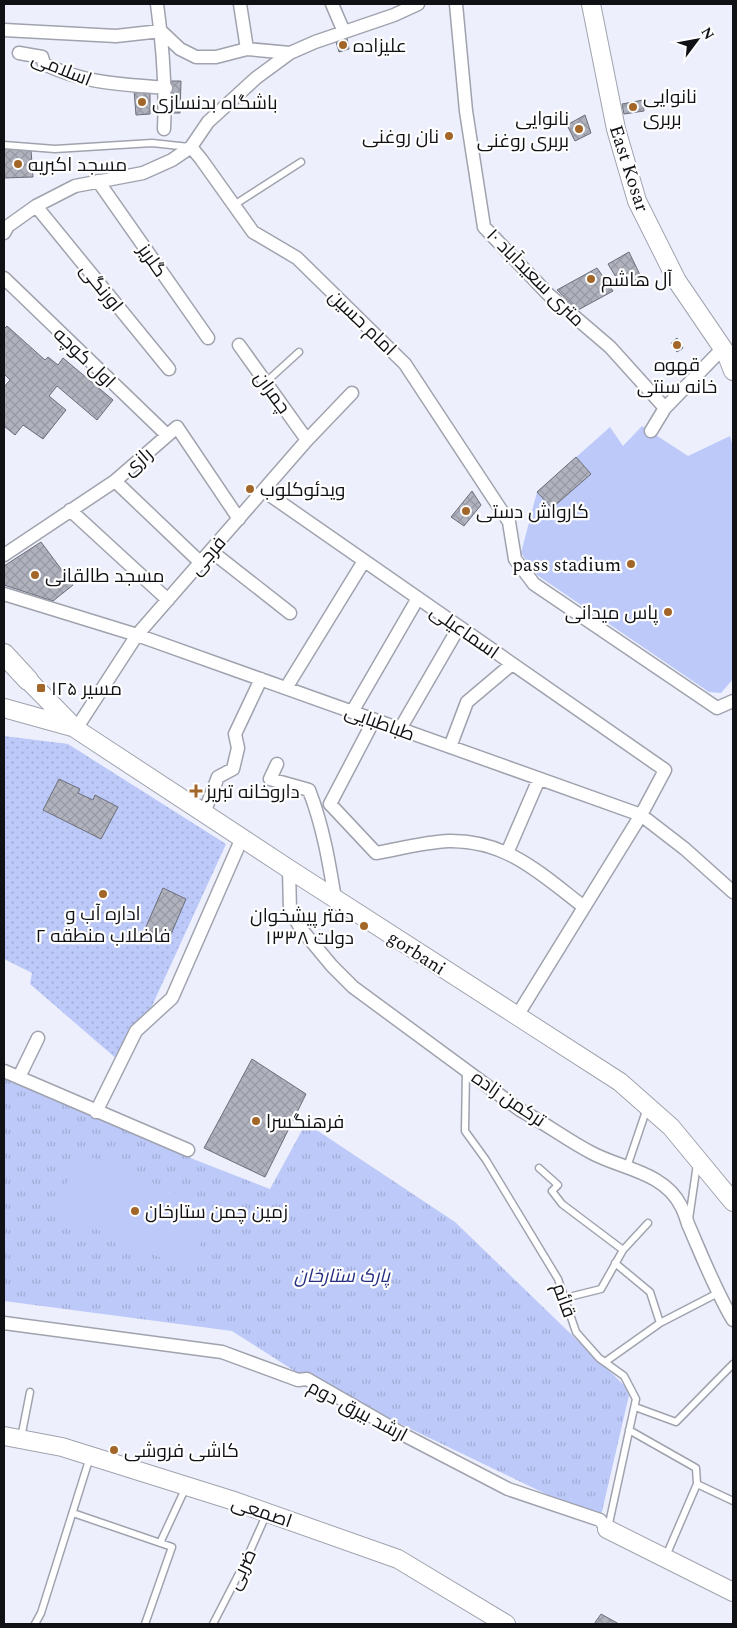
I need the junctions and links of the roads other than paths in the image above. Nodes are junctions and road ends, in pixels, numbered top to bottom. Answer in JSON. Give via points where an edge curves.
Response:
{"nodes":[{"id":1,"x":157,"y":4,"type":"edge"},
{"id":2,"x":240,"y":4,"type":"edge"},
{"id":3,"x":332,"y":4,"type":"edge"},
{"id":4,"x":418,"y":4,"type":"edge"},
{"id":5,"x":456,"y":4,"type":"edge"},
{"id":6,"x":591,"y":4,"type":"edge"},
{"id":7,"x":4,"y":30,"type":"edge"},
{"id":8,"x":161,"y":31,"type":"junction"},
{"id":9,"x":344,"y":32,"type":"junction"},
{"id":10,"x":247,"y":49,"type":"junction"},
{"id":11,"x":19,"y":53,"type":"dead end"},
{"id":12,"x":290,"y":54,"type":"junction"},
{"id":13,"x":166,"y":88,"type":"junction"},
{"id":14,"x":164,"y":129,"type":"dead end"},
{"id":15,"x":4,"y":145,"type":"edge"},
{"id":16,"x":191,"y":147,"type":"junction"},
{"id":17,"x":301,"y":162,"type":"dead end"},
{"id":18,"x":98,"y":181,"type":"junction"},
{"id":19,"x":234,"y":205,"type":"junction"},
{"id":20,"x":36,"y":206,"type":"junction"},
{"id":21,"x":4,"y":233,"type":"edge"},
{"id":22,"x":4,"y":278,"type":"edge"},
{"id":23,"x":208,"y":338,"type":"dead end"},
{"id":24,"x":239,"y":344,"type":"dead end"},
{"id":25,"x":723,"y":348,"type":"junction"},
{"id":26,"x":299,"y":352,"type":"dead end"},
{"id":27,"x":169,"y":369,"type":"dead end"},
{"id":28,"x":733,"y":371,"type":"edge"},
{"id":29,"x":266,"y":382,"type":"junction"},
{"id":30,"x":352,"y":394,"type":"dead end"},
{"id":31,"x":665,"y":408,"type":"junction"},
{"id":32,"x":651,"y":431,"type":"dead end"},
{"id":33,"x":167,"y":435,"type":"junction"},
{"id":34,"x":307,"y":440,"type":"junction"},
{"id":35,"x":115,"y":481,"type":"junction"},
{"id":36,"x":264,"y":491,"type":"junction"},
{"id":37,"x":70,"y":510,"type":"junction"},
{"id":38,"x":239,"y":519,"type":"junction"},
{"id":39,"x":211,"y":551,"type":"junction"},
{"id":40,"x":4,"y":555,"type":"edge"},
{"id":41,"x":364,"y":561,"type":"junction"},
{"id":42,"x":201,"y":562,"type":"junction"},
{"id":43,"x":4,"y":594,"type":"edge"},
{"id":44,"x":418,"y":598,"type":"junction"},
{"id":45,"x":168,"y":600,"type":"junction"},
{"id":46,"x":290,"y":613,"type":"dead end"},
{"id":47,"x":459,"y":627,"type":"junction"},
{"id":48,"x":137,"y":635,"type":"junction"},
{"id":49,"x":4,"y":654,"type":"edge"},
{"id":50,"x":512,"y":664,"type":"junction"},
{"id":51,"x":261,"y":679,"type":"junction"},
{"id":52,"x":28,"y":680,"type":"joint"},
{"id":53,"x":286,"y":688,"type":"junction"},
{"id":54,"x":733,"y":701,"type":"edge"},
{"id":55,"x":4,"y":708,"type":"edge"},
{"id":56,"x":352,"y":712,"type":"junction"},
{"id":57,"x":374,"y":720,"type":"junction"},
{"id":58,"x":76,"y":728,"type":"junction"},
{"id":59,"x":400,"y":729,"type":"junction"},
{"id":60,"x":450,"y":747,"type":"junction"},
{"id":61,"x":277,"y":764,"type":"dead end"},
{"id":62,"x":539,"y":779,"type":"junction"},
{"id":63,"x":330,"y":804,"type":"junction"},
{"id":64,"x":318,"y":812,"type":"junction"},
{"id":65,"x":204,"y":813,"type":"junction"},
{"id":66,"x":641,"y":815,"type":"junction"},
{"id":67,"x":242,"y":838,"type":"junction"},
{"id":68,"x":507,"y":853,"type":"junction"},
{"id":69,"x":289,"y":869,"type":"junction"},
{"id":70,"x":733,"y":892,"type":"edge"},
{"id":71,"x":335,"y":899,"type":"junction"},
{"id":72,"x":584,"y":907,"type":"junction"},
{"id":73,"x":517,"y":1016,"type":"junction"},
{"id":74,"x":38,"y":1038,"type":"dead end"},
{"id":75,"x":466,"y":1069,"type":"junction"},
{"id":76,"x":4,"y":1071,"type":"edge"},
{"id":77,"x":18,"y":1077,"type":"junction"},
{"id":78,"x":648,"y":1106,"type":"junction"},
{"id":79,"x":96,"y":1112,"type":"junction"},
{"id":80,"x":188,"y":1150,"type":"dead end"},
{"id":81,"x":698,"y":1158,"type":"junction"},
{"id":82,"x":627,"y":1167,"type":"junction"},
{"id":83,"x":539,"y":1168,"type":"dead end"},
{"id":84,"x":733,"y":1202,"type":"edge"},
{"id":85,"x":648,"y":1224,"type":"dead end"},
{"id":86,"x":688,"y":1224,"type":"junction"},
{"id":87,"x":622,"y":1250,"type":"junction"},
{"id":88,"x":616,"y":1263,"type":"junction"},
{"id":89,"x":718,"y":1293,"type":"junction"},
{"id":90,"x":565,"y":1298,"type":"junction"},
{"id":91,"x":733,"y":1320,"type":"edge"},
{"id":92,"x":4,"y":1323,"type":"edge"},
{"id":93,"x":660,"y":1323,"type":"junction"},
{"id":94,"x":605,"y":1362,"type":"junction"},
{"id":95,"x":733,"y":1364,"type":"edge"},
{"id":96,"x":30,"y":1392,"type":"dead end"},
{"id":97,"x":635,"y":1407,"type":"junction"},
{"id":98,"x":629,"y":1430,"type":"junction"},
{"id":99,"x":12,"y":1438,"type":"edge"},
{"id":100,"x":91,"y":1456,"type":"junction"},
{"id":101,"x":697,"y":1484,"type":"junction"},
{"id":102,"x":186,"y":1486,"type":"junction"},
{"id":103,"x":733,"y":1501,"type":"edge"},
{"id":104,"x":73,"y":1513,"type":"junction"},
{"id":105,"x":267,"y":1513,"type":"junction"},
{"id":106,"x":607,"y":1529,"type":"junction"},
{"id":107,"x":160,"y":1543,"type":"junction"},
{"id":108,"x":665,"y":1558,"type":"junction"},
{"id":109,"x":733,"y":1592,"type":"edge"},
{"id":110,"x":35,"y":1624,"type":"edge"},
{"id":111,"x":145,"y":1624,"type":"edge"},
{"id":112,"x":213,"y":1624,"type":"edge"},
{"id":113,"x":506,"y":1624,"type":"edge"}],
"edges":[{"from":1,"to":8,"type":"street"},
{"from":2,"to":10,"type":"street"},
{"from":3,"to":9,"type":"street"},
{"from":4,"to":9,"type":"street"},
{"from":5,"to":31,"type":"street","name":"۱۰ متری سعیدآباد","via":[[466,111],[484,227],[548,294],[610,347]]},
{"from":6,"to":25,"type":"main road","name":"East Kosar","via":[[616,129],[637,201],[677,281]]},
{"from":7,"to":8,"type":"street","via":[[116,36]]},
{"from":8,"to":10,"type":"street","via":[[180,49],[196,57],[216,57]]},
{"from":8,"to":13,"type":"street"},
{"from":9,"to":12,"type":"street"},
{"from":10,"to":12,"type":"street"},
{"from":11,"to":13,"type":"street","name":"اسلامی","via":[[42,56],[44,64],[70,76],[98,83]]},
{"from":12,"to":16,"type":"street","via":[[256,78],[208,122]]},
{"from":13,"to":14,"type":"street"},
{"from":15,"to":16,"type":"lane","via":[[55,149],[152,143]]},
{"from":16,"to":18,"type":"street","via":[[143,173]]},
{"from":16,"to":19,"type":"street","name":"امام حسین"},
{"from":17,"to":19,"type":"lane"},
{"from":18,"to":20,"type":"street","via":[[75,186]]},
{"from":18,"to":23,"type":"street","name":"گلریز"},
{"from":19,"to":54,"type":"street","name":"امام حسین","via":[[253,232],[297,258],[405,364],[509,522],[515,560],[534,584],[717,708]]},
{"from":20,"to":21,"type":"street","via":[[8,226]]},
{"from":20,"to":27,"type":"street","name":"اورنگی"},
{"from":22,"to":33,"type":"street","name":"اول کوچه"},
{"from":24,"to":29,"type":"street","name":"چمران"},
{"from":25,"to":28,"type":"main road","name":"East Kosar"},
{"from":25,"to":31,"type":"street"},
{"from":26,"to":29,"type":"lane"},
{"from":29,"to":34,"type":"street","name":"چمران"},
{"from":30,"to":34,"type":"street","name":"فرجی"},
{"from":31,"to":32,"type":"street"},
{"from":33,"to":35,"type":"street","name":"رازی"},
{"from":33,"to":38,"type":"street","name":"رازی","via":[[177,427]]},
{"from":34,"to":36,"type":"street","name":"فرجی"},
{"from":35,"to":37,"type":"street","name":"رازی"},
{"from":35,"to":42,"type":"street"},
{"from":36,"to":38,"type":"street","name":"فرجی"},
{"from":36,"to":41,"type":"street","name":"اسماعیلی"},
{"from":37,"to":40,"type":"street","name":"رازی"},
{"from":37,"to":45,"type":"street"},
{"from":38,"to":39,"type":"street","name":"فرجی"},
{"from":39,"to":42,"type":"street","name":"فرجی"},
{"from":39,"to":46,"type":"street"},
{"from":41,"to":44,"type":"street","name":"اسماعیلی"},
{"from":41,"to":53,"type":"street"},
{"from":42,"to":45,"type":"street","name":"فرجی"},
{"from":43,"to":48,"type":"street","name":"طباطبایی"},
{"from":44,"to":47,"type":"street","name":"اسماعیلی"},
{"from":44,"to":56,"type":"street"},
{"from":45,"to":48,"type":"street","name":"فرجی"},
{"from":47,"to":50,"type":"street","name":"اسماعیلی"},
{"from":47,"to":59,"type":"street"},
{"from":48,"to":51,"type":"street","name":"طباطبایی"},
{"from":48,"to":58,"type":"street","name":"فرجی"},
{"from":49,"to":52,"type":"main road"},
{"from":50,"to":60,"type":"street","via":[[467,702]]},
{"from":50,"to":66,"type":"street","name":"اسماعیلی","via":[[665,770]]},
{"from":51,"to":53,"type":"street","name":"طباطبایی"},
{"from":51,"to":65,"type":"street","via":[[235,734],[238,748],[233,769],[218,777]]},
{"from":52,"to":58,"type":"main road"},
{"from":53,"to":56,"type":"street","name":"طباطبایی"},
{"from":55,"to":58,"type":"main road"},
{"from":56,"to":57,"type":"street","name":"طباطبایی"},
{"from":57,"to":59,"type":"street","name":"طباطبایی"},
{"from":57,"to":63,"type":"street"},
{"from":58,"to":65,"type":"main road","name":"gorbani"},
{"from":59,"to":60,"type":"street","name":"طباطبایی"},
{"from":60,"to":62,"type":"street","name":"طباطبایی"},
{"from":61,"to":64,"type":"street","via":[[270,779],[309,790]]},
{"from":62,"to":66,"type":"street","name":"طباطبایی"},
{"from":62,"to":68,"type":"street"},
{"from":63,"to":64,"type":"lane"},
{"from":63,"to":68,"type":"street","via":[[376,853],[449,841],[491,847]]},
{"from":64,"to":71,"type":"street"},
{"from":65,"to":67,"type":"main road","name":"gorbani"},
{"from":66,"to":70,"type":"street","name":"طباطبایی","via":[[685,848]]},
{"from":66,"to":72,"type":"street"},
{"from":67,"to":69,"type":"main road","name":"gorbani"},
{"from":67,"to":79,"type":"street","via":[[172,998],[136,1031]]},
{"from":68,"to":72,"type":"street","via":[[522,859]]},
{"from":69,"to":71,"type":"main road","name":"gorbani"},
{"from":69,"to":75,"type":"street","name":"ترکمن زاده","via":[[290,912],[332,966],[353,987]]},
{"from":71,"to":73,"type":"main road","name":"gorbani"},
{"from":72,"to":73,"type":"street"},
{"from":73,"to":78,"type":"main road","name":"gorbani","via":[[620,1082]]},
{"from":74,"to":77,"type":"street"},
{"from":75,"to":82,"type":"street","name":"ترکمن زاده","via":[[520,1110],[545,1122],[590,1152]]},
{"from":75,"to":90,"type":"lane","name":"قائم","via":[[465,1131],[558,1279]]},
{"from":76,"to":77,"type":"street"},
{"from":77,"to":79,"type":"street"},
{"from":78,"to":81,"type":"main road","name":"gorbani"},
{"from":78,"to":82,"type":"lane"},
{"from":79,"to":80,"type":"street"},
{"from":81,"to":84,"type":"main road","name":"gorbani"},
{"from":81,"to":86,"type":"lane"},
{"from":82,"to":86,"type":"street","name":"ترکمن زاده","via":[[660,1182],[672,1192],[682,1206]]},
{"from":83,"to":87,"type":"lane","via":[[558,1185],[552,1191],[562,1204]]},
{"from":85,"to":87,"type":"lane"},
{"from":86,"to":89,"type":"street","name":"ترکمن زاده"},
{"from":87,"to":88,"type":"lane"},
{"from":88,"to":90,"type":"lane","via":[[601,1289]]},
{"from":88,"to":93,"type":"lane","via":[[650,1292]]},
{"from":89,"to":91,"type":"street","name":"ترکمن زاده"},
{"from":89,"to":93,"type":"lane"},
{"from":90,"to":94,"type":"lane","name":"قائم","via":[[576,1332]]},
{"from":92,"to":106,"type":"street","name":"ارشد بیرق دوم","via":[[222,1352],[298,1380],[308,1379],[406,1436],[508,1489],[600,1520]]},
{"from":93,"to":94,"type":"lane"},
{"from":94,"to":97,"type":"lane","name":"قائم","via":[[624,1376],[636,1399]]},
{"from":95,"to":97,"type":"lane","via":[[676,1422]]},
{"from":96,"to":99,"type":"lane"},
{"from":97,"to":98,"type":"lane"},
{"from":98,"to":101,"type":"lane","via":[[696,1468]]},
{"from":98,"to":106,"type":"lane"},
{"from":99,"to":100,"type":"main road","name":"اصمعی"},
{"from":100,"to":102,"type":"main road","name":"اصمعی"},
{"from":100,"to":104,"type":"lane"},
{"from":101,"to":103,"type":"lane"},
{"from":101,"to":108,"type":"lane"},
{"from":102,"to":105,"type":"main road","name":"اصمعی"},
{"from":102,"to":107,"type":"lane"},
{"from":104,"to":107,"type":"lane"},
{"from":104,"to":110,"type":"lane"},
{"from":105,"to":112,"type":"lane","name":"ضربی"},
{"from":105,"to":113,"type":"main road","name":"اصمعی","via":[[398,1559]]},
{"from":106,"to":108,"type":"main road"},
{"from":107,"to":111,"type":"lane","via":[[172,1547]]},
{"from":108,"to":109,"type":"main road"}]}
